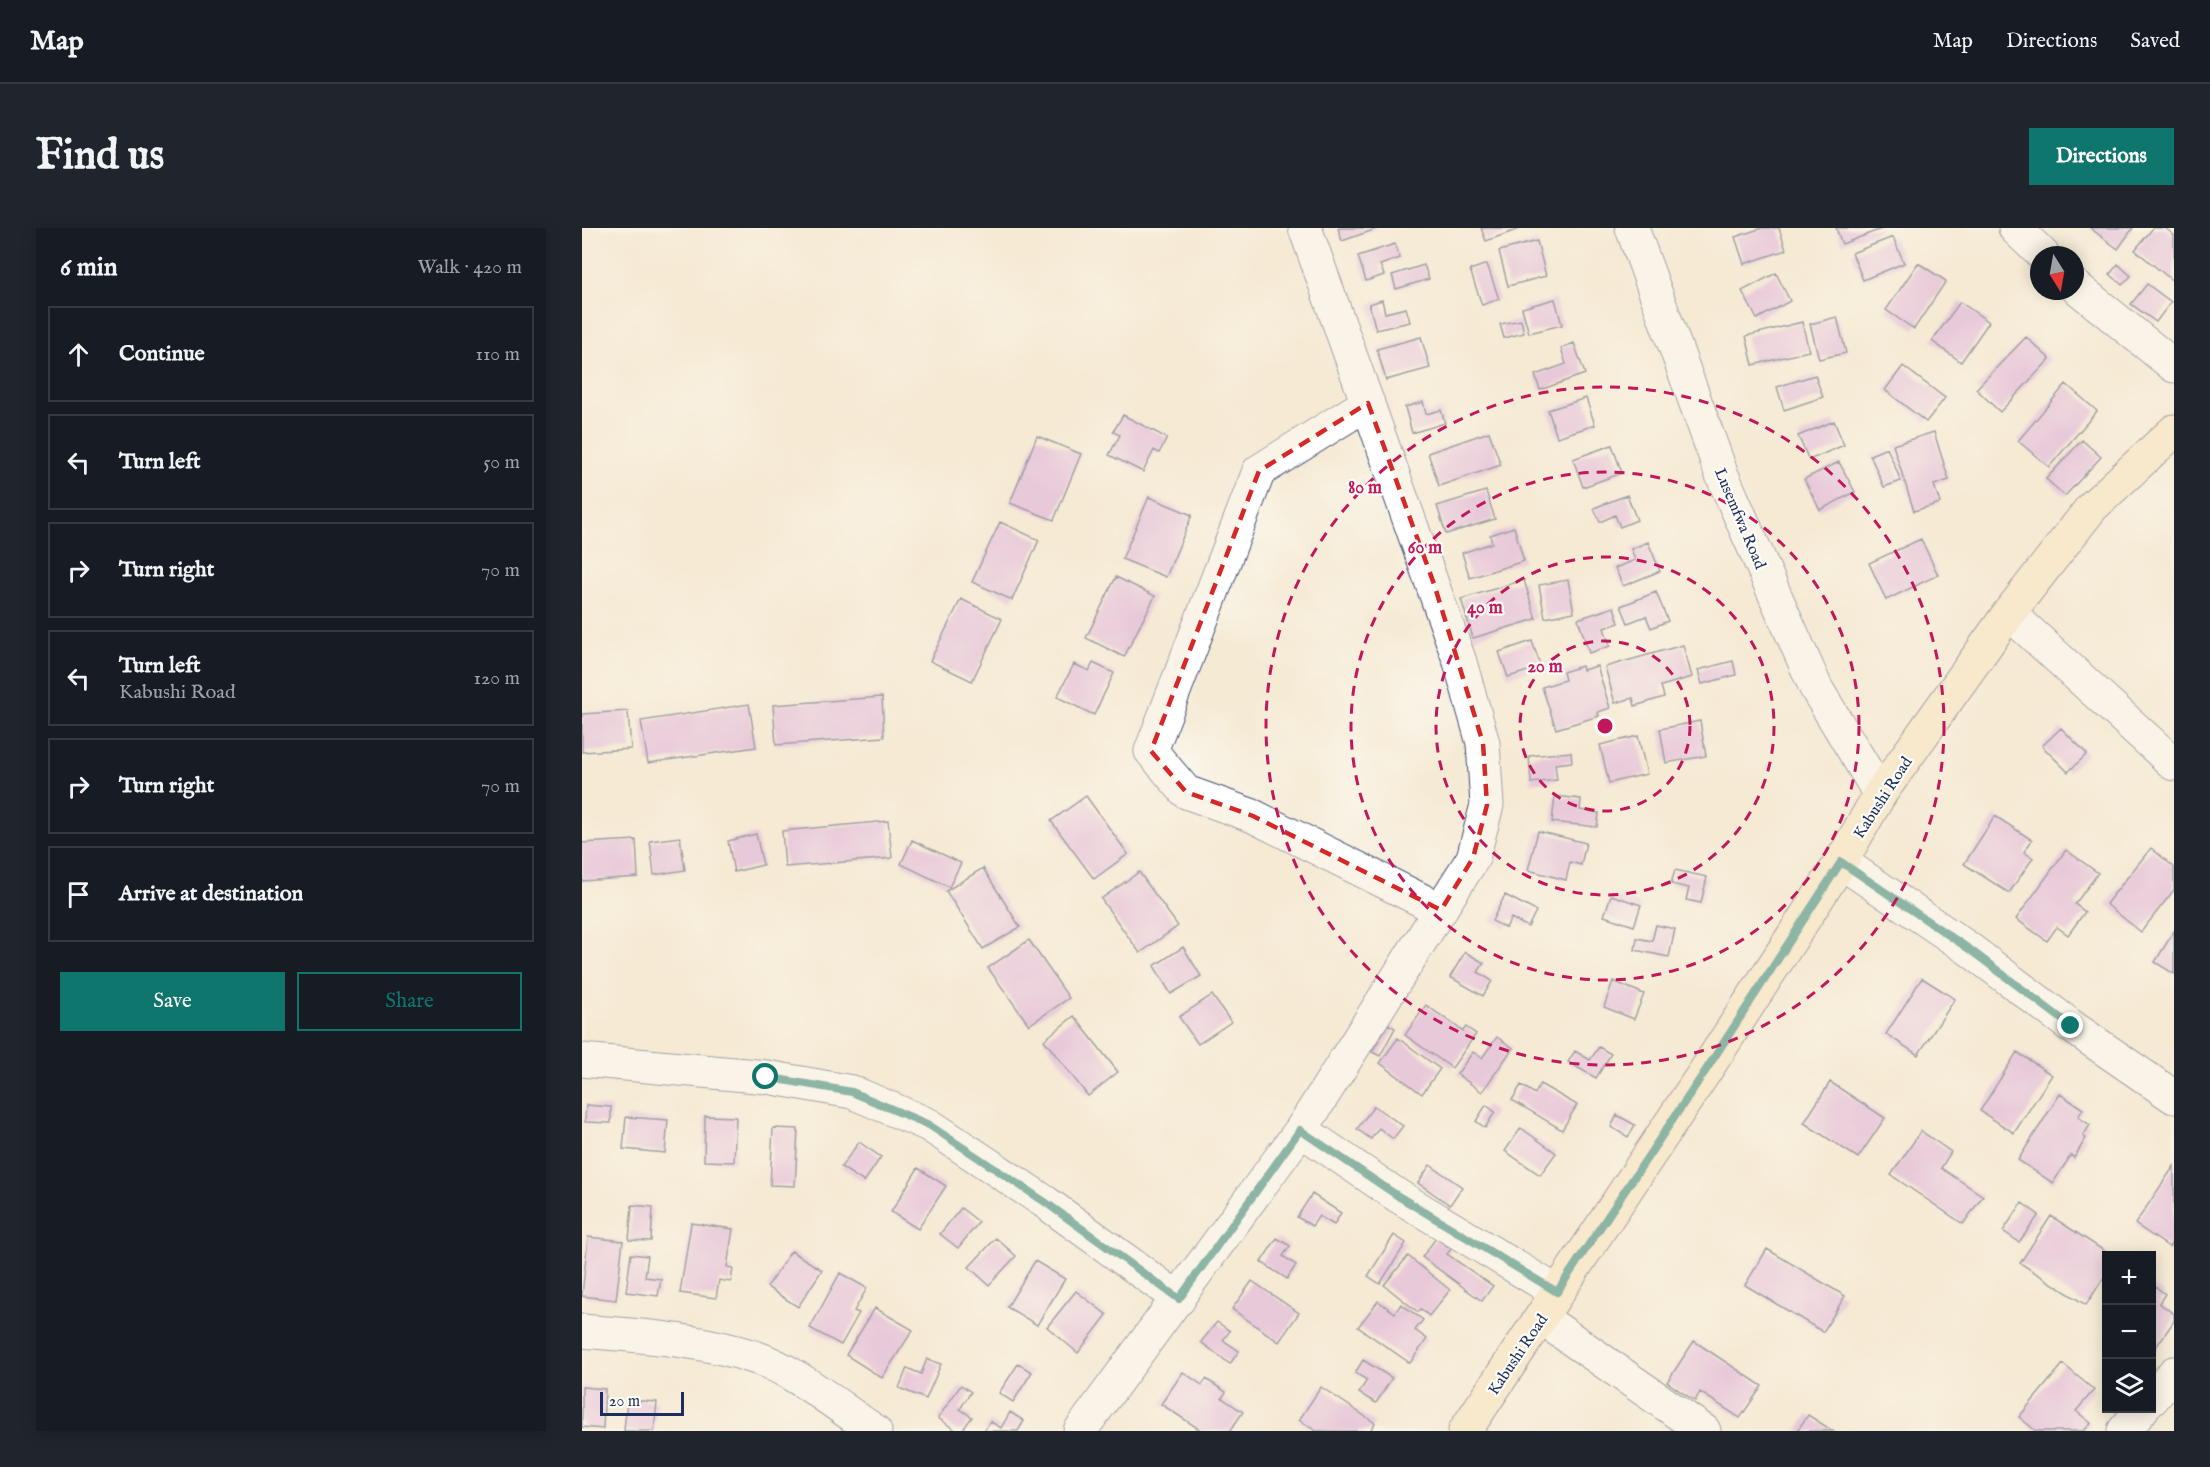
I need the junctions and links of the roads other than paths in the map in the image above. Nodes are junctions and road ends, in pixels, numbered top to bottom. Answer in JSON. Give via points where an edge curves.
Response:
{"nodes":[{"id":1,"x":1305,"y":228,"type":"edge"},
{"id":2,"x":1632,"y":228,"type":"edge"},
{"id":3,"x":2014,"y":228,"type":"edge"},
{"id":4,"x":2033,"y":246,"type":"edge"},
{"id":5,"x":2084,"y":293,"type":"edge"},
{"id":6,"x":2174,"y":366,"type":"edge"},
{"id":7,"x":1368,"y":402,"type":"junction"},
{"id":8,"x":2174,"y":431,"type":"edge"},
{"id":9,"x":2009,"y":613,"type":"junction"},
{"id":10,"x":2174,"y":764,"type":"edge"},
{"id":11,"x":1880,"y":794,"type":"junction"},
{"id":12,"x":1841,"y":862,"type":"junction"},
{"id":13,"x":1441,"y":910,"type":"junction"},
{"id":14,"x":582,"y":1060,"type":"edge"},
{"id":15,"x":2174,"y":1097,"type":"edge"},
{"id":16,"x":1300,"y":1130,"type":"junction"},
{"id":17,"x":1179,"y":1299,"type":"junction"},
{"id":18,"x":1549,"y":1305,"type":"junction"},
{"id":19,"x":582,"y":1331,"type":"edge"},
{"id":20,"x":2174,"y":1373,"type":"edge"},
{"id":21,"x":2156,"y":1393,"type":"edge"},
{"id":22,"x":2139,"y":1413,"type":"edge"},
{"id":23,"x":1466,"y":1430,"type":"edge"},
{"id":24,"x":875,"y":1431,"type":"edge"},
{"id":25,"x":1080,"y":1431,"type":"edge"},
{"id":26,"x":1704,"y":1431,"type":"edge"},
{"id":27,"x":2124,"y":1431,"type":"edge"}],
"edges":[{"from":1,"to":7,"type":"street"},
{"from":2,"to":11,"type":"street","name":"Lusemfwa Road","via":[[1726,486],[1816,688]]},
{"from":3,"to":4,"type":"street"},
{"from":5,"to":6,"type":"street"},
{"from":7,"to":13,"type":"street","via":[[1434,584],[1483,742],[1487,805],[1473,858]]},
{"from":7,"to":13,"type":"street","via":[[1259,471],[1151,751],[1186,792],[1254,816]]},
{"from":8,"to":9,"type":"main road","name":"Kabushi Road","via":[[2092,507]]},
{"from":9,"to":10,"type":"street"},
{"from":9,"to":11,"type":"main road","name":"Kabushi Road"},
{"from":11,"to":12,"type":"main road","name":"Kabushi Road"},
{"from":12,"to":15,"type":"street"},
{"from":12,"to":18,"type":"main road","name":"Kabushi Road"},
{"from":13,"to":16,"type":"street"},
{"from":14,"to":17,"type":"street","via":[[766,1077],[852,1092],[929,1125],[1045,1202]]},
{"from":16,"to":17,"type":"street"},
{"from":16,"to":18,"type":"street"},
{"from":17,"to":25,"type":"street"},
{"from":18,"to":23,"type":"main road","name":"Kabushi Road"},
{"from":18,"to":26,"type":"street"},
{"from":19,"to":24,"type":"street","via":[[665,1337],[755,1357],[802,1382]]},
{"from":20,"to":21,"type":"street"},
{"from":22,"to":27,"type":"street"}]}
